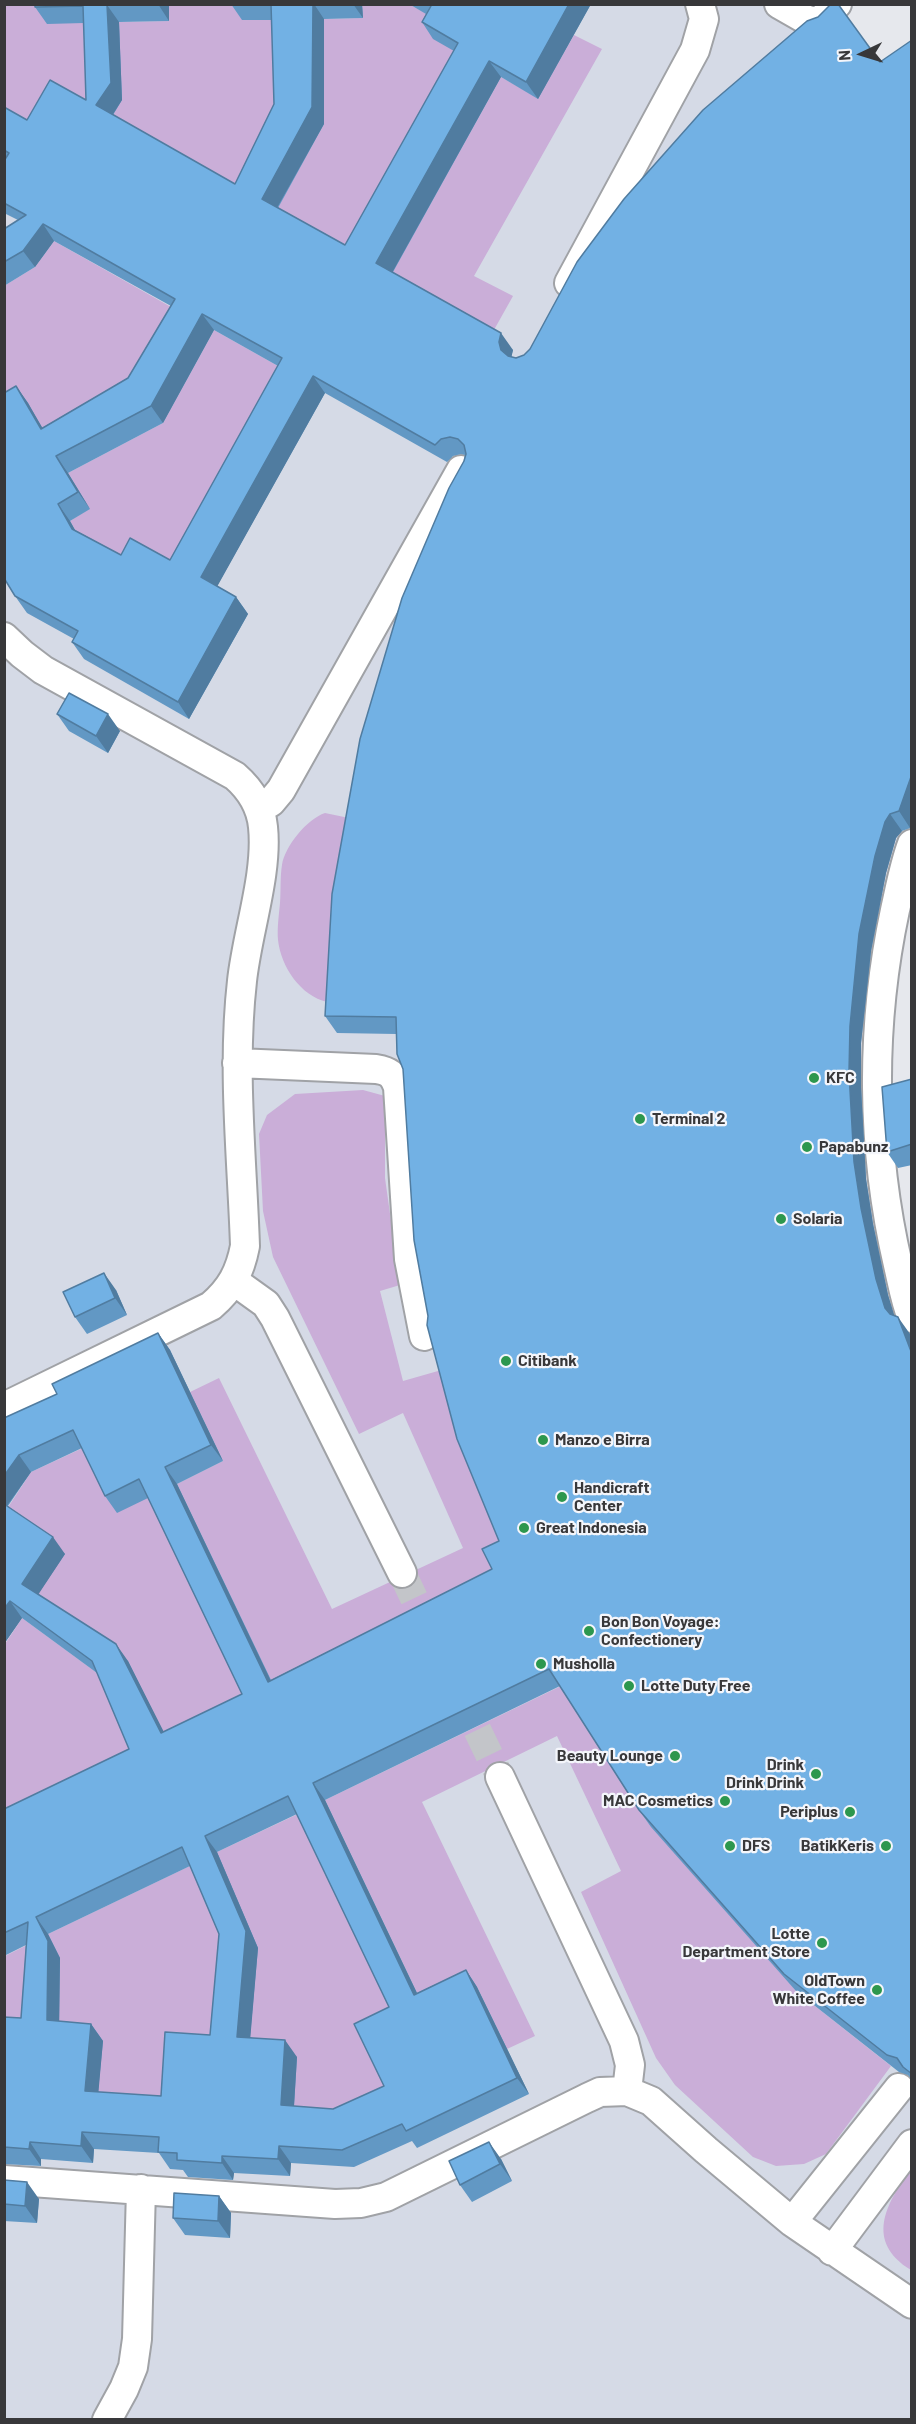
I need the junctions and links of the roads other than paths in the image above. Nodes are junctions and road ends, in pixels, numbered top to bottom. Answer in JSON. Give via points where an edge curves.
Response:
{"nodes":[{"id":1,"x":700,"y":4,"type":"edge"},
{"id":2,"x":779,"y":4,"type":"edge"},
{"id":3,"x":837,"y":4,"type":"edge"},
{"id":4,"x":555,"y":307,"type":"edge"},
{"id":5,"x":461,"y":470,"type":"edge"},
{"id":6,"x":4,"y":637,"type":"edge"},
{"id":7,"x":260,"y":809,"type":"junction"},
{"id":8,"x":912,"y":844,"type":"edge"},
{"id":9,"x":237,"y":1063,"type":"junction"},
{"id":10,"x":234,"y":1281,"type":"junction"},
{"id":11,"x":912,"y":1318,"type":"edge"},
{"id":12,"x":424,"y":1336,"type":"dead end"},
{"id":13,"x":4,"y":1407,"type":"edge"},
{"id":14,"x":402,"y":1573,"type":"tunnel mouth"},
{"id":15,"x":500,"y":1777,"type":"tunnel mouth"},
{"id":16,"x":899,"y":2088,"type":"edge"},
{"id":17,"x":627,"y":2091,"type":"junction"},
{"id":18,"x":912,"y":2144,"type":"edge"},
{"id":19,"x":4,"y":2180,"type":"edge"},
{"id":20,"x":141,"y":2189,"type":"junction"},
{"id":21,"x":792,"y":2222,"type":"junction"},
{"id":22,"x":832,"y":2251,"type":"junction"},
{"id":23,"x":912,"y":2304,"type":"edge"},
{"id":24,"x":107,"y":2420,"type":"edge"}],
"edges":[{"from":1,"to":4,"type":"street","via":[[704,19],[695,50]]},
{"from":2,"to":3,"type":"street","via":[[807,20],[819,22]]},
{"from":5,"to":7,"type":"street","via":[[280,790]]},
{"from":6,"to":7,"type":"street","via":[[44,670],[235,776]]},
{"from":7,"to":9,"type":"street","via":[[264,843],[242,981]]},
{"from":8,"to":11,"type":"street","via":[[890,932],[878,1012],[877,1089],[891,1234]]},
{"from":9,"to":10,"type":"street","via":[[245,1246]]},
{"from":9,"to":12,"type":"street","via":[[376,1069],[394,1076],[398,1087],[409,1259]]},
{"from":10,"to":13,"type":"street","via":[[211,1306]]},
{"from":10,"to":14,"type":"street","via":[[266,1304],[275,1318]]},
{"from":15,"to":17,"type":"street","via":[[624,2041],[630,2065]]},
{"from":16,"to":21,"type":"street"},
{"from":17,"to":20,"type":"street","via":[[600,2092],[386,2197],[361,2203]]},
{"from":17,"to":21,"type":"street","via":[[662,2109]]},
{"from":18,"to":22,"type":"street"},
{"from":19,"to":20,"type":"street"},
{"from":20,"to":24,"type":"street","via":[[133,2367]]},
{"from":21,"to":22,"type":"street"},
{"from":22,"to":23,"type":"street"}]}
